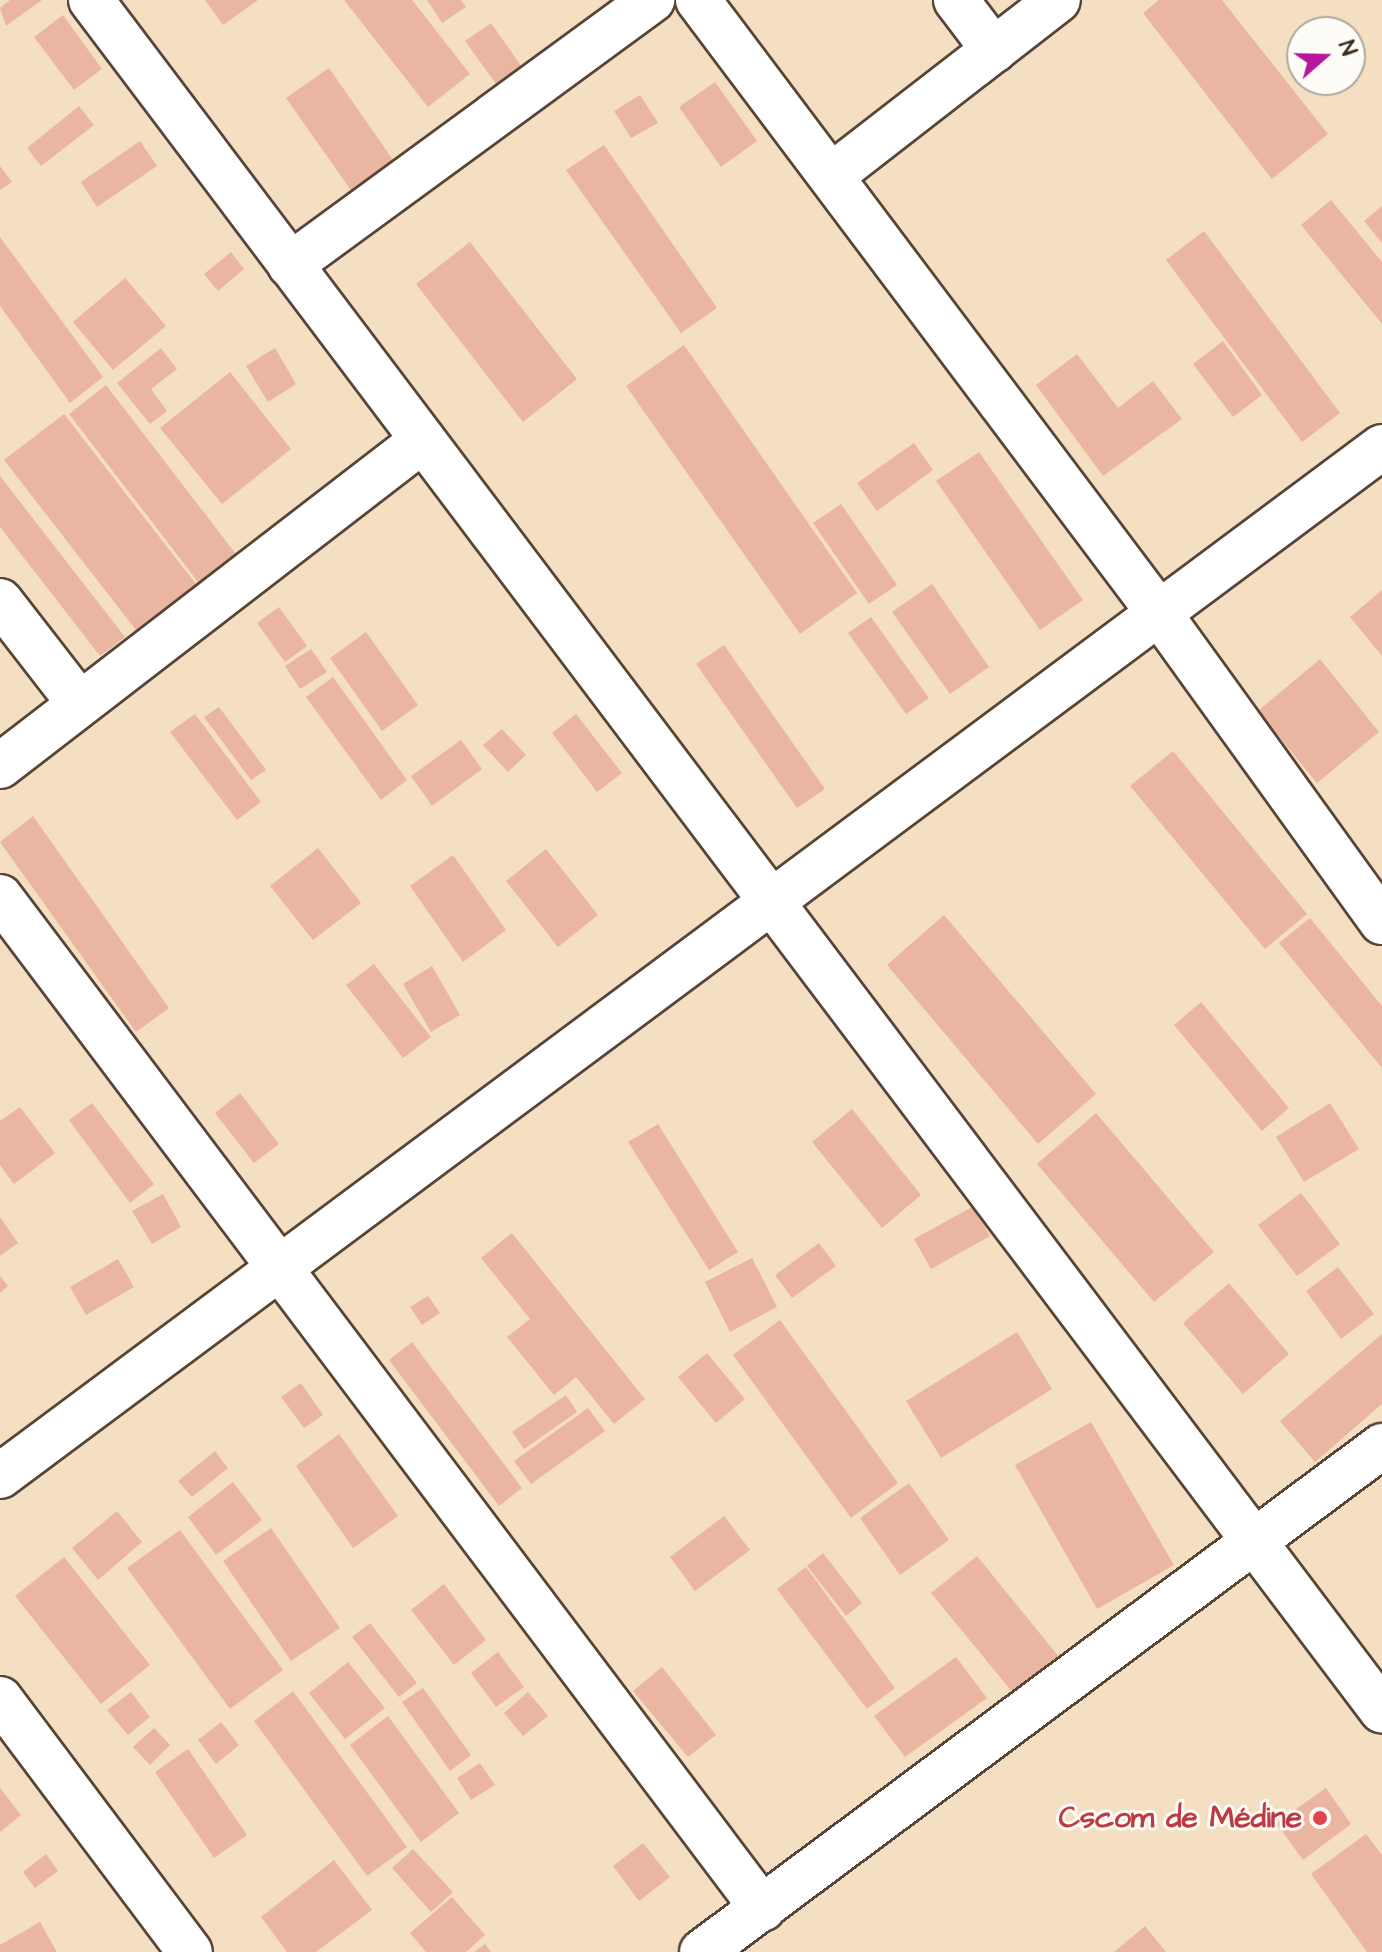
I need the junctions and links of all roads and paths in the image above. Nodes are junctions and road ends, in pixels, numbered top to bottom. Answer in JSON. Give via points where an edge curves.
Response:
{"nodes":[{"id":1,"x":91,"y":0,"type":"edge"},
{"id":2,"x":652,"y":0,"type":"edge"},
{"id":3,"x":698,"y":0,"type":"edge"},
{"id":4,"x":956,"y":0,"type":"edge"},
{"id":5,"x":1058,"y":0,"type":"edge"},
{"id":6,"x":994,"y":50,"type":"junction"},
{"id":7,"x":831,"y":176,"type":"junction"},
{"id":8,"x":290,"y":265,"type":"junction"},
{"id":9,"x":423,"y":440,"type":"junction"},
{"id":10,"x":1382,"y":447,"type":"edge"},
{"id":11,"x":0,"y":601,"type":"edge"},
{"id":12,"x":1159,"y":613,"type":"junction"},
{"id":13,"x":80,"y":704,"type":"junction"},
{"id":14,"x":0,"y":766,"type":"edge"},
{"id":15,"x":0,"y":897,"type":"edge"},
{"id":16,"x":773,"y":903,"type":"junction"},
{"id":17,"x":1382,"y":922,"type":"edge"},
{"id":18,"x":278,"y":1269,"type":"junction"},
{"id":19,"x":1382,"y":1446,"type":"edge"},
{"id":20,"x":0,"y":1476,"type":"edge"},
{"id":21,"x":1255,"y":1543,"type":"junction"},
{"id":22,"x":0,"y":1699,"type":"edge"},
{"id":23,"x":1382,"y":1711,"type":"edge"},
{"id":24,"x":763,"y":1909,"type":"junction"},
{"id":25,"x":190,"y":1952,"type":"edge"},
{"id":26,"x":702,"y":1952,"type":"edge"}],
"edges":[{"from":1,"to":8,"type":"street"},
{"from":2,"to":8,"type":"street"},
{"from":3,"to":7,"type":"street"},
{"from":4,"to":6,"type":"street"},
{"from":5,"to":6,"type":"street"},
{"from":6,"to":7,"type":"street"},
{"from":7,"to":12,"type":"street"},
{"from":8,"to":9,"type":"street"},
{"from":9,"to":13,"type":"street"},
{"from":9,"to":16,"type":"street"},
{"from":10,"to":12,"type":"street"},
{"from":11,"to":13,"type":"street"},
{"from":12,"to":16,"type":"street"},
{"from":12,"to":17,"type":"street"},
{"from":13,"to":14,"type":"street"},
{"from":15,"to":18,"type":"street"},
{"from":16,"to":18,"type":"street"},
{"from":16,"to":21,"type":"street"},
{"from":18,"to":20,"type":"street"},
{"from":18,"to":24,"type":"street"},
{"from":19,"to":21,"type":"street"},
{"from":21,"to":23,"type":"street"},
{"from":21,"to":24,"type":"street"},
{"from":22,"to":25,"type":"street"},
{"from":24,"to":26,"type":"street"}]}
